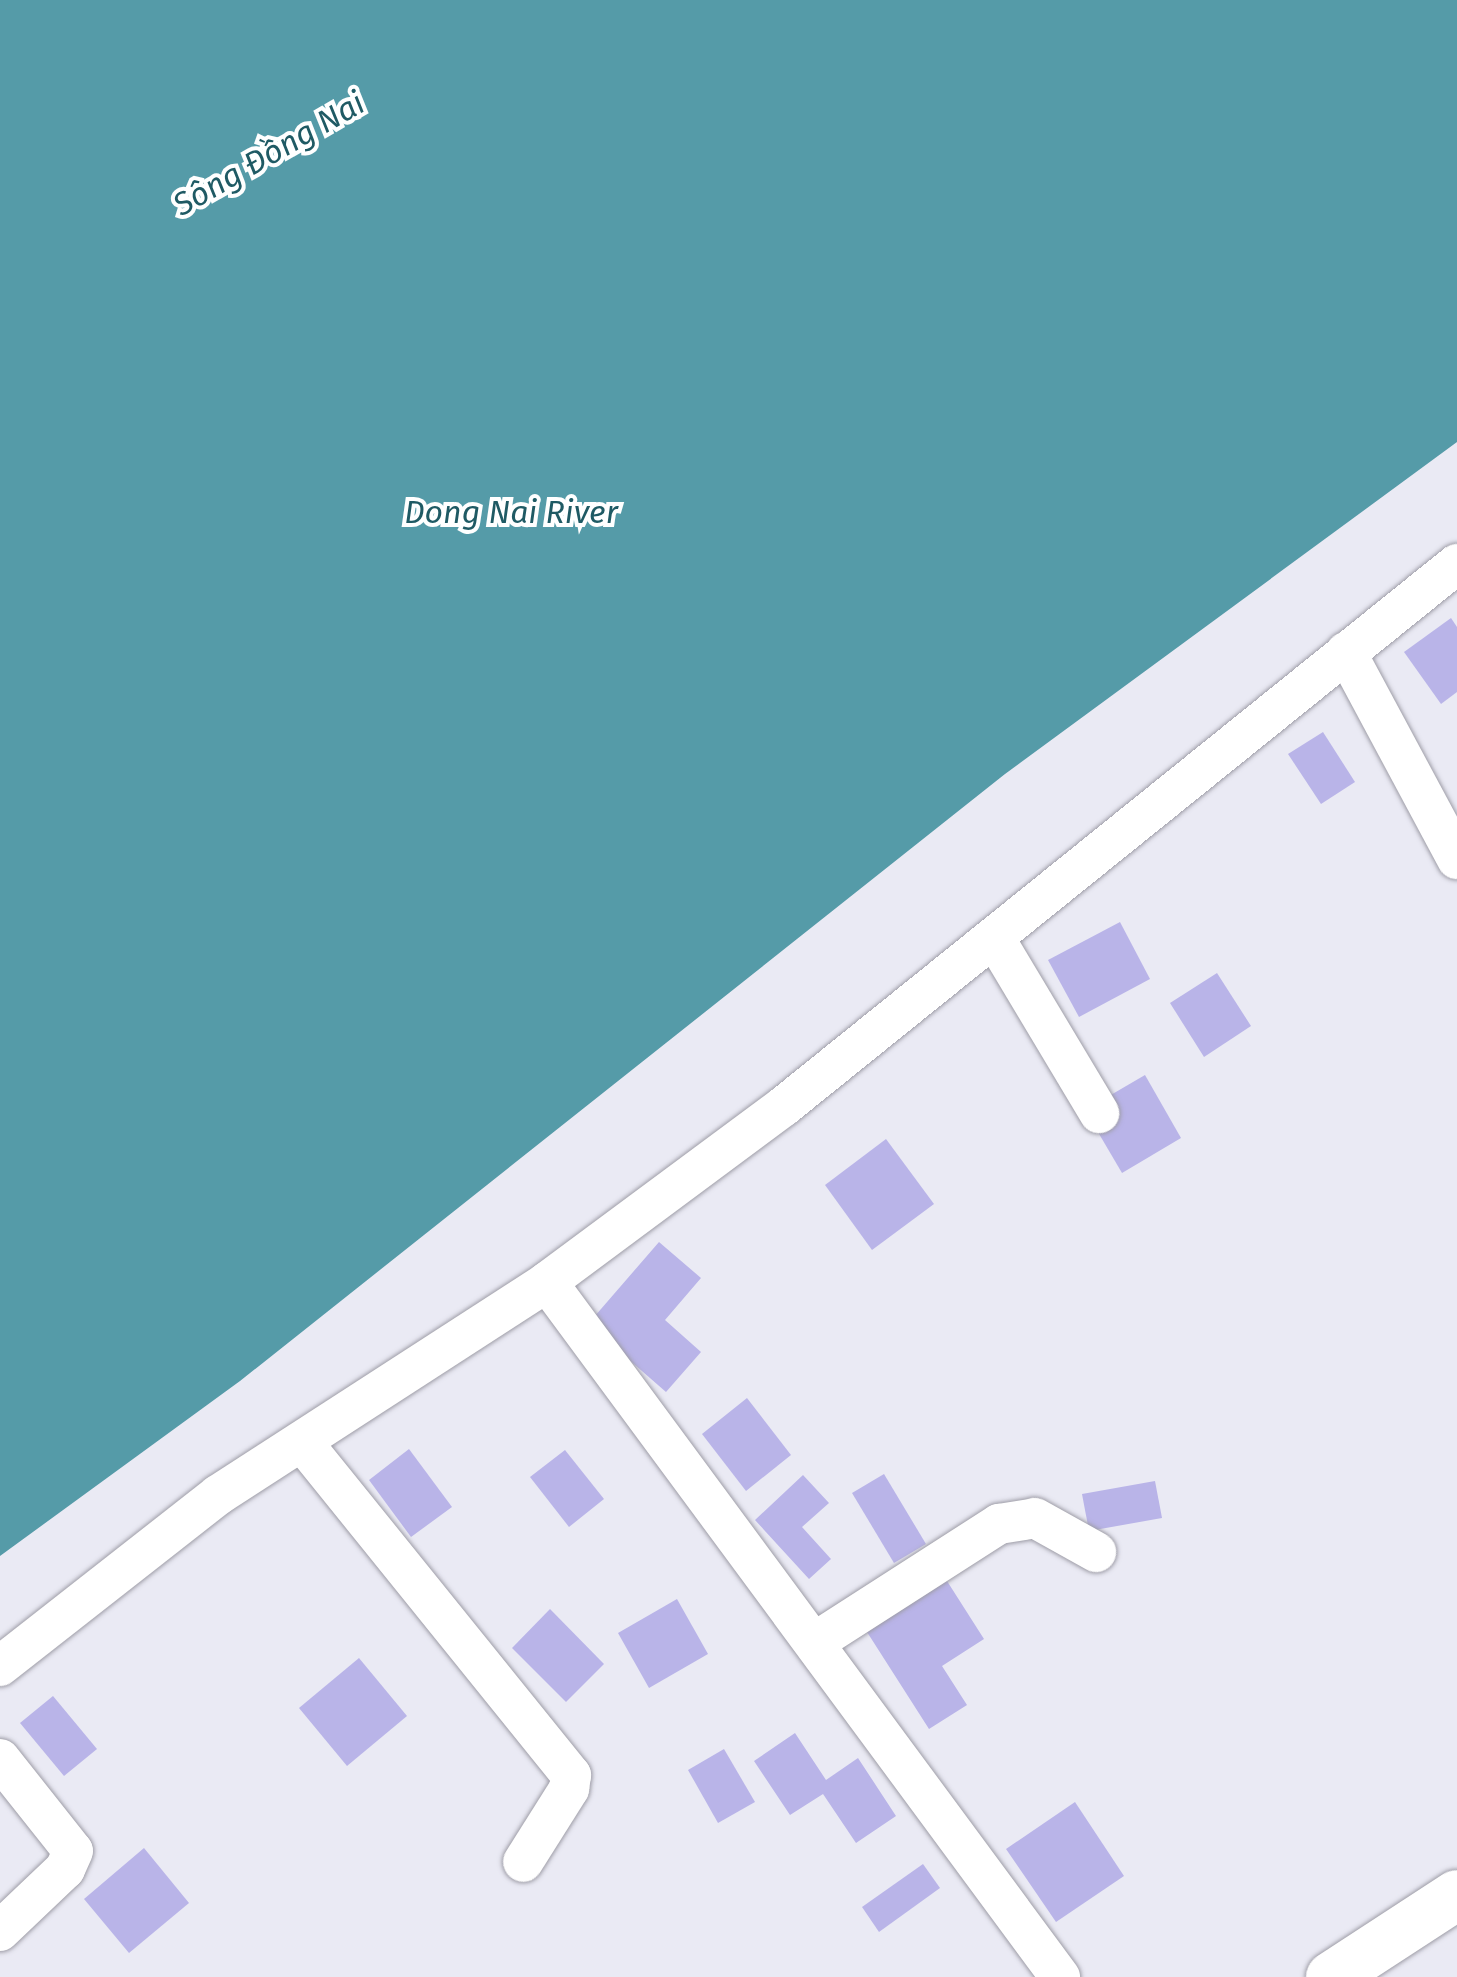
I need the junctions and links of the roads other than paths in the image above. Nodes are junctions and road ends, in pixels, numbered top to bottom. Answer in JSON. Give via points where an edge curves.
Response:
{"nodes":[{"id":1,"x":1457,"y":564,"type":"edge"},
{"id":2,"x":1346,"y":652,"type":"junction"},
{"id":3,"x":1457,"y":859,"type":"edge"},
{"id":4,"x":995,"y":940,"type":"junction"},
{"id":5,"x":1099,"y":1112,"type":"dead end"},
{"id":6,"x":548,"y":1282,"type":"junction"},
{"id":7,"x":302,"y":1442,"type":"junction"},
{"id":8,"x":1096,"y":1552,"type":"dead end"},
{"id":9,"x":816,"y":1642,"type":"junction"},
{"id":10,"x":0,"y":1666,"type":"edge"},
{"id":11,"x":0,"y":1758,"type":"edge"},
{"id":12,"x":523,"y":1862,"type":"dead end"},
{"id":13,"x":1457,"y":1895,"type":"edge"},
{"id":14,"x":0,"y":1932,"type":"edge"},
{"id":15,"x":1060,"y":1977,"type":"edge"},
{"id":16,"x":1331,"y":1977,"type":"edge"}],
"edges":[{"from":1,"to":2,"type":"street"},
{"from":2,"to":3,"type":"street"},
{"from":2,"to":4,"type":"street"},
{"from":4,"to":5,"type":"street"},
{"from":4,"to":6,"type":"street"},
{"from":6,"to":7,"type":"street"},
{"from":6,"to":9,"type":"street"},
{"from":7,"to":10,"type":"street","via":[[218,1495]]},
{"from":7,"to":12,"type":"street","via":[[570,1775],[570,1789]]},
{"from":8,"to":9,"type":"street","via":[[1056,1525],[1009,1521]]},
{"from":9,"to":15,"type":"street"},
{"from":11,"to":14,"type":"street","via":[[73,1851],[65,1868]]},
{"from":13,"to":16,"type":"street"}]}
